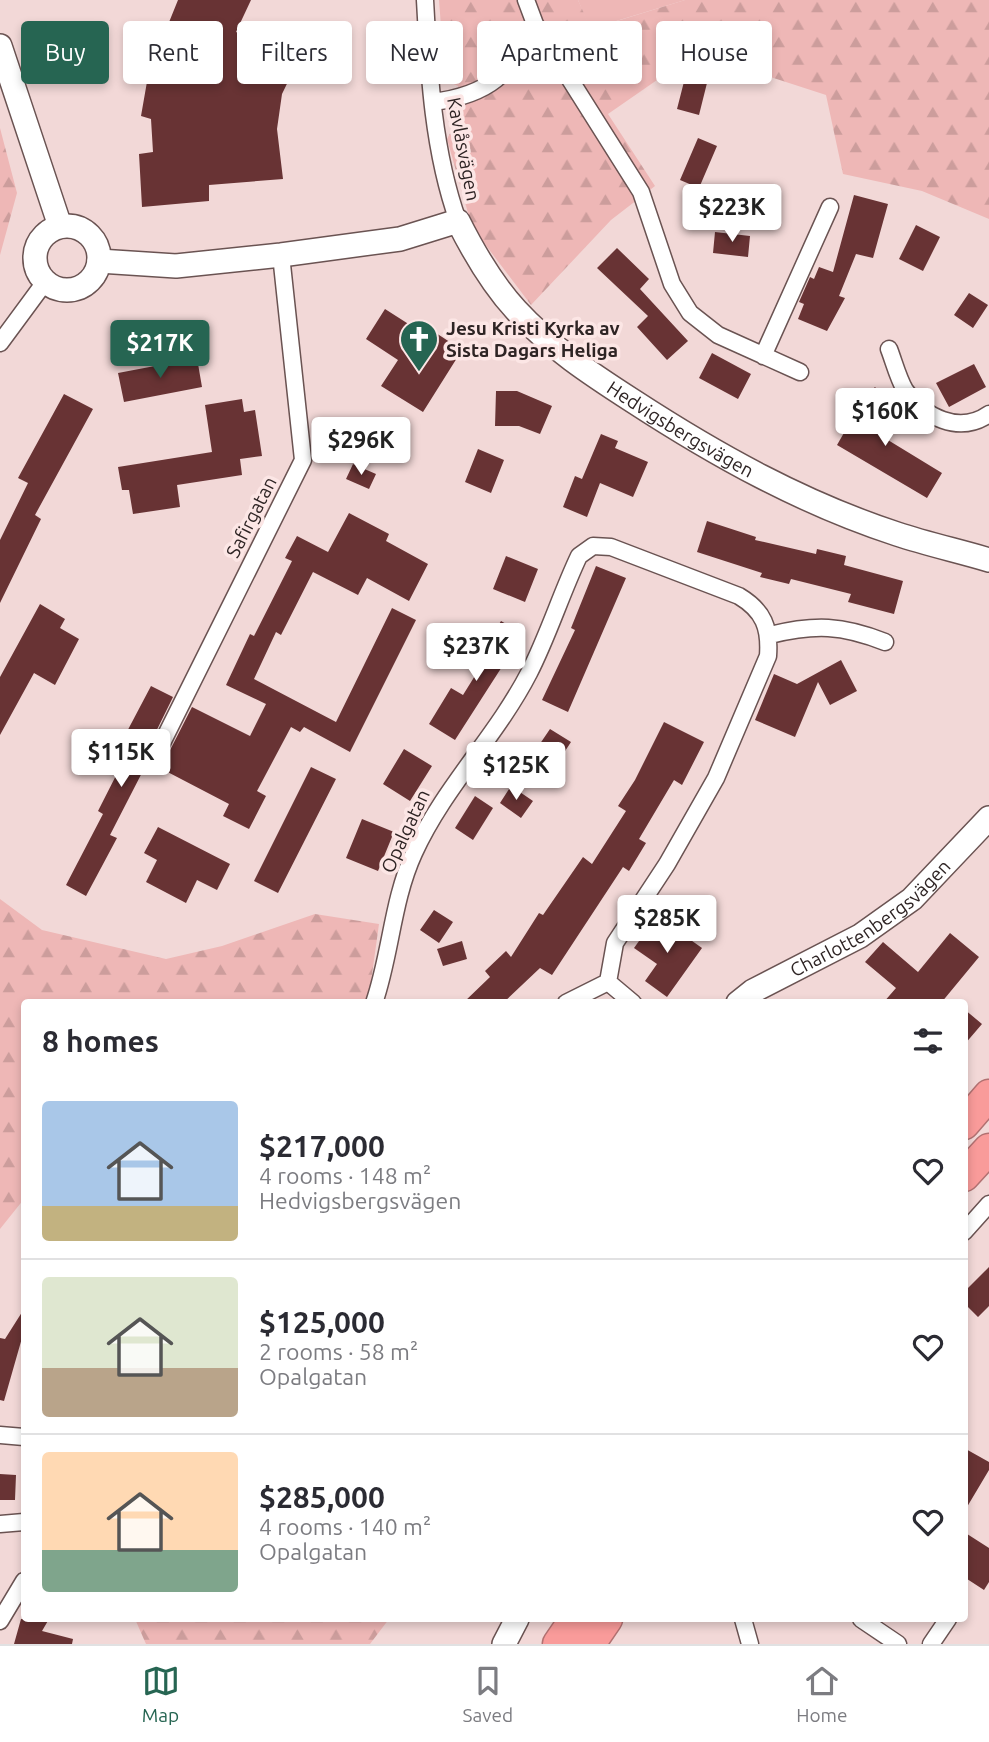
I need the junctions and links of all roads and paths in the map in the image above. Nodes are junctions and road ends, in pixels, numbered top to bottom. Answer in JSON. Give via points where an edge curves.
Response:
{"nodes":[{"id":1,"x":425,"y":0,"type":"edge"},
{"id":2,"x":527,"y":0,"type":"edge"},
{"id":3,"x":534,"y":21,"type":"edge"},
{"id":4,"x":0,"y":46,"type":"edge"},
{"id":5,"x":490,"y":84,"type":"edge"},
{"id":6,"x":572,"y":84,"type":"edge"},
{"id":7,"x":433,"y":102,"type":"junction"},
{"id":8,"x":830,"y":207,"type":"dead end"},
{"id":9,"x":458,"y":221,"type":"junction"},
{"id":10,"x":60,"y":226,"type":"junction"},
{"id":11,"x":281,"y":255,"type":"junction"},
{"id":12,"x":99,"y":261,"type":"junction"},
{"id":13,"x":45,"y":282,"type":"junction"},
{"id":14,"x":0,"y":343,"type":"edge"},
{"id":15,"x":890,"y":349,"type":"dead end"},
{"id":16,"x":763,"y":356,"type":"junction"},
{"id":17,"x":800,"y":372,"type":"dead end"},
{"id":18,"x":989,"y":414,"type":"edge"},
{"id":19,"x":989,"y":560,"type":"edge"},
{"id":20,"x":770,"y":635,"type":"junction"},
{"id":21,"x":886,"y":642,"type":"dead end"},
{"id":22,"x":155,"y":757,"type":"dead end"},
{"id":23,"x":989,"y":818,"type":"edge"},
{"id":24,"x":608,"y":982,"type":"junction"},
{"id":25,"x":375,"y":999,"type":"edge"},
{"id":26,"x":574,"y":999,"type":"edge"},
{"id":27,"x":628,"y":999,"type":"edge"},
{"id":28,"x":744,"y":999,"type":"edge"},
{"id":29,"x":989,"y":1095,"type":"edge"},
{"id":30,"x":968,"y":1119,"type":"edge"},
{"id":31,"x":989,"y":1149,"type":"edge"},
{"id":32,"x":968,"y":1172,"type":"edge"},
{"id":33,"x":989,"y":1203,"type":"edge"},
{"id":34,"x":968,"y":1227,"type":"edge"},
{"id":35,"x":0,"y":1435,"type":"edge"},
{"id":36,"x":21,"y":1437,"type":"edge"},
{"id":37,"x":21,"y":1522,"type":"edge"},
{"id":38,"x":0,"y":1524,"type":"edge"},
{"id":39,"x":21,"y":1586,"type":"edge"},
{"id":40,"x":0,"y":1620,"type":"edge"},
{"id":41,"x":515,"y":1622,"type":"edge"},
{"id":42,"x":573,"y":1622,"type":"edge"},
{"id":43,"x":605,"y":1622,"type":"edge"},
{"id":44,"x":744,"y":1622,"type":"edge"},
{"id":45,"x":865,"y":1622,"type":"edge"},
{"id":46,"x":946,"y":1622,"type":"edge"},
{"id":47,"x":504,"y":1644,"type":"edge"},
{"id":48,"x":558,"y":1644,"type":"edge"},
{"id":49,"x":590,"y":1644,"type":"edge"},
{"id":50,"x":750,"y":1644,"type":"edge"},
{"id":51,"x":898,"y":1644,"type":"edge"},
{"id":52,"x":931,"y":1644,"type":"edge"}],
"edges":[{"from":1,"to":7,"type":"street","name":"Kavlåsvägen"},
{"from":2,"to":3,"type":"street"},
{"from":4,"to":10,"type":"street"},
{"from":5,"to":7,"type":"street","via":[[469,96]]},
{"from":6,"to":16,"type":"street","via":[[640,192],[673,284],[690,313],[718,335]]},
{"from":7,"to":9,"type":"street","name":"Kavlåsvägen","via":[[444,176]]},
{"from":8,"to":16,"type":"street"},
{"from":9,"to":11,"type":"street","via":[[400,239]]},
{"from":9,"to":19,"type":"street","name":"Hedvigsbergsvägen","via":[[479,262],[538,332],[577,364],[670,425],[711,451],[829,508],[897,534]]},
{"from":10,"to":12,"type":"street","via":[[89,234]]},
{"from":10,"to":13,"type":"street","via":[[46,234],[37,247],[35,263]]},
{"from":11,"to":12,"type":"street","via":[[176,266]]},
{"from":11,"to":22,"type":"street","name":"Safirgatan","via":[[303,460]]},
{"from":12,"to":13,"type":"street","via":[[94,277],[81,287],[65,290]]},
{"from":13,"to":14,"type":"street"},
{"from":15,"to":18,"type":"street","via":[[905,389],[930,415],[946,423],[967,424]]},
{"from":16,"to":17,"type":"street"},
{"from":20,"to":21,"type":"street","via":[[802,627],[832,627]]},
{"from":20,"to":24,"type":"street","via":[[768,656],[716,778],[615,943]]},
{"from":20,"to":25,"type":"street","name":"Opalgatan","via":[[756,607],[739,596],[611,547],[593,546],[579,556],[529,674],[443,797],[413,855],[398,898]]},
{"from":23,"to":28,"type":"street","name":"Charlottenbergsvägen","via":[[912,899],[860,936]]},
{"from":24,"to":26,"type":"street"},
{"from":24,"to":27,"type":"street"},
{"from":29,"to":30,"type":"highway"},
{"from":31,"to":32,"type":"highway"},
{"from":33,"to":34,"type":"street"},
{"from":35,"to":36,"type":"street"},
{"from":37,"to":38,"type":"street"},
{"from":39,"to":40,"type":"street"},
{"from":41,"to":47,"type":"street"},
{"from":42,"to":48,"type":"highway"},
{"from":43,"to":49,"type":"highway"},
{"from":44,"to":50,"type":"street"},
{"from":45,"to":51,"type":"street"},
{"from":46,"to":52,"type":"street"}]}
